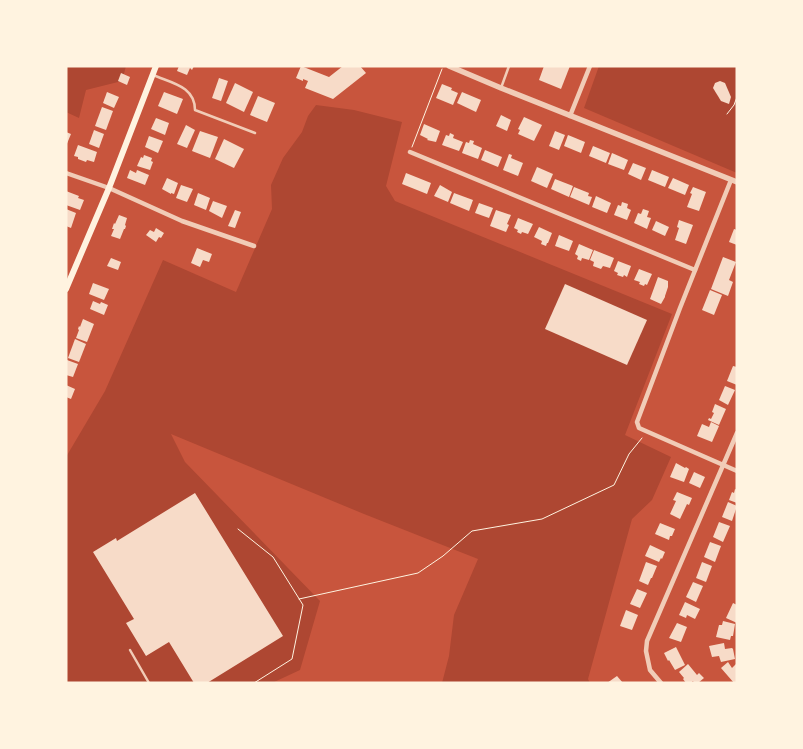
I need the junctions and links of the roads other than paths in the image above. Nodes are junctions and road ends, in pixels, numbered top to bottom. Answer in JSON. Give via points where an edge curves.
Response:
{"nodes":[{"id":1,"x":156,"y":66,"type":"edge"},
{"id":2,"x":449,"y":66,"type":"edge"},
{"id":3,"x":509,"y":66,"type":"edge"},
{"id":4,"x":590,"y":66,"type":"edge"},
{"id":5,"x":152,"y":75,"type":"junction"},
{"id":6,"x":501,"y":88,"type":"junction"},
{"id":7,"x":570,"y":116,"type":"junction"},
{"id":8,"x":254,"y":133,"type":"dead end"},
{"id":9,"x":410,"y":152,"type":"road end"},
{"id":10,"x":66,"y":172,"type":"edge"},
{"id":11,"x":734,"y":181,"type":"edge"},
{"id":12,"x":109,"y":188,"type":"junction"},
{"id":13,"x":254,"y":246,"type":"dead end"},
{"id":14,"x":696,"y":270,"type":"junction"},
{"id":15,"x":66,"y":290,"type":"edge"},
{"id":16,"x":737,"y":433,"type":"edge"},
{"id":17,"x":723,"y":466,"type":"junction"},
{"id":18,"x":737,"y":472,"type":"edge"},
{"id":19,"x":130,"y":650,"type":"dead end"},
{"id":20,"x":149,"y":683,"type":"edge"},
{"id":21,"x":661,"y":683,"type":"edge"}],
"edges":[{"from":1,"to":5,"type":"main road"},
{"from":2,"to":6,"type":"street"},
{"from":3,"to":6,"type":"lane"},
{"from":4,"to":7,"type":"street"},
{"from":5,"to":8,"type":"lane","via":[[181,85],[192,96],[195,110]]},
{"from":5,"to":12,"type":"main road"},
{"from":6,"to":7,"type":"street"},
{"from":7,"to":11,"type":"street"},
{"from":9,"to":14,"type":"street"},
{"from":10,"to":12,"type":"street"},
{"from":11,"to":14,"type":"street"},
{"from":12,"to":13,"type":"street","via":[[182,221]]},
{"from":12,"to":15,"type":"main road"},
{"from":14,"to":17,"type":"street","via":[[636,422],[646,432]]},
{"from":16,"to":17,"type":"street"},
{"from":17,"to":18,"type":"street"},
{"from":17,"to":21,"type":"street","via":[[647,641],[650,670]]},
{"from":19,"to":20,"type":"lane"}]}
